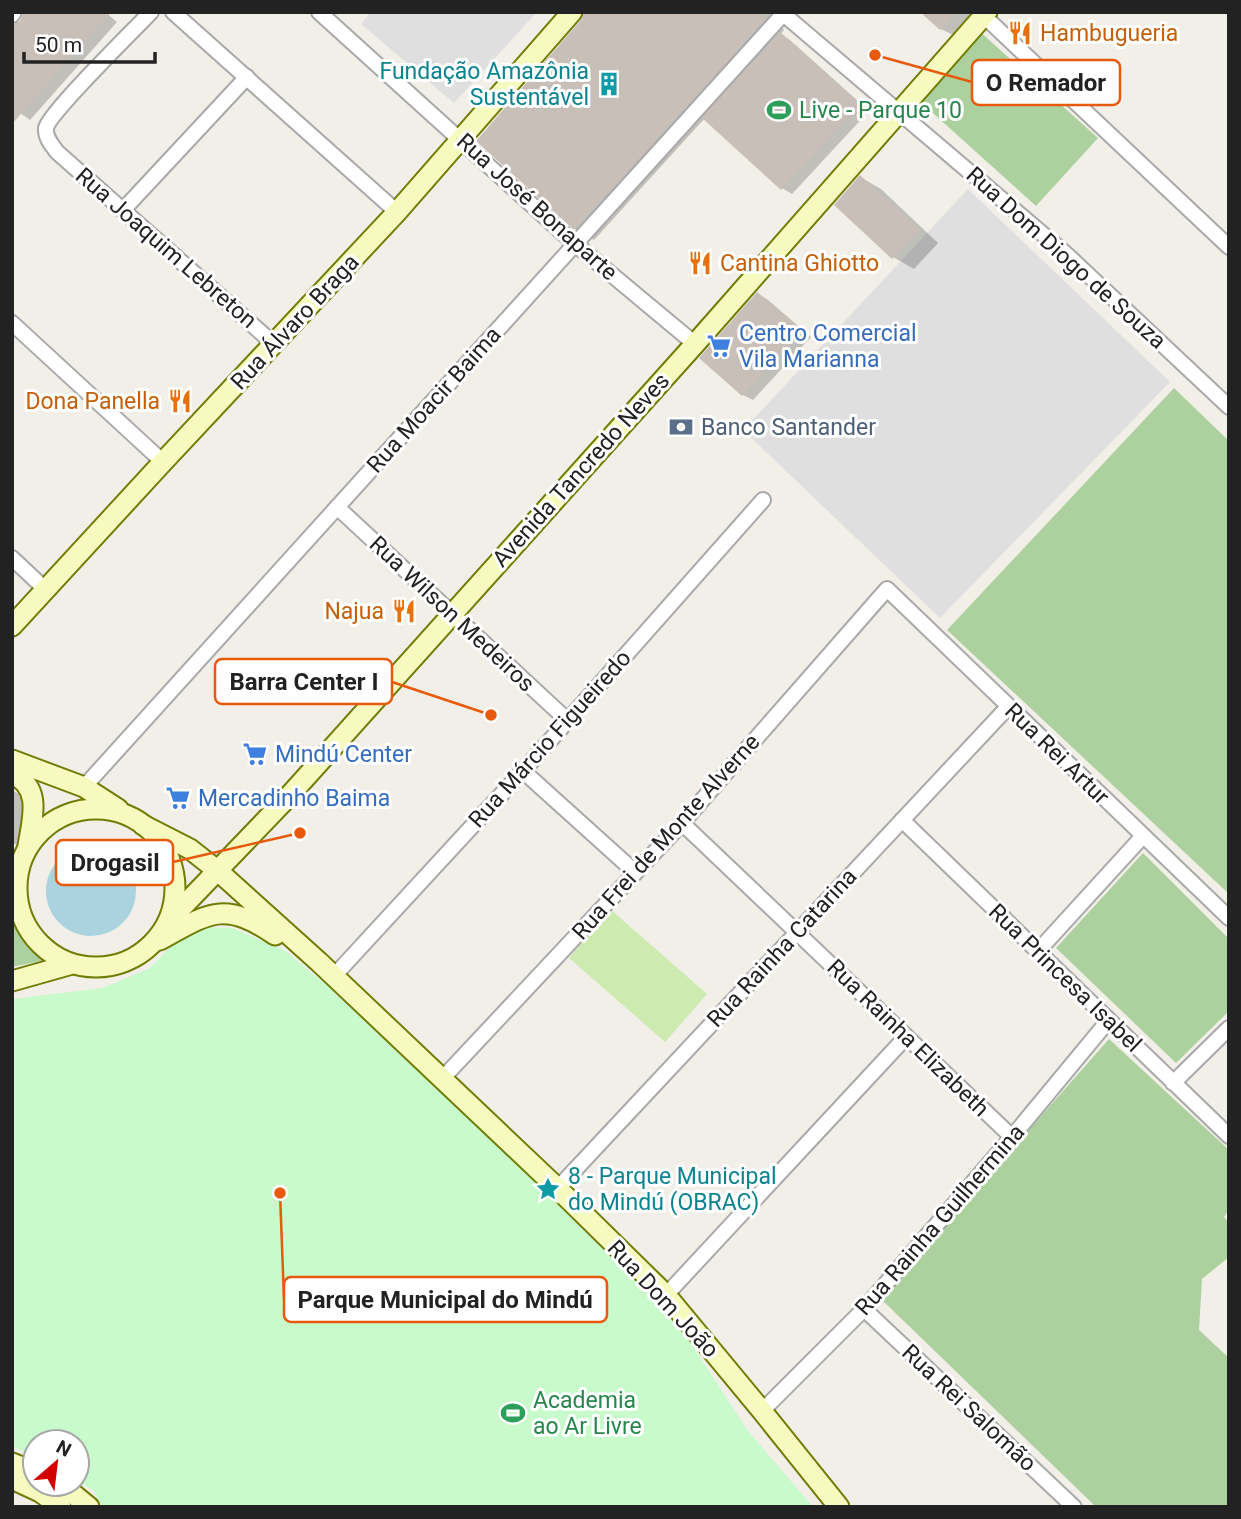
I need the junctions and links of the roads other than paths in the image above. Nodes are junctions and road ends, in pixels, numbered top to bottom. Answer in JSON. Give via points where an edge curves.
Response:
{"nodes":[{"id":1,"x":151,"y":12,"type":"edge"},
{"id":2,"x":173,"y":12,"type":"edge"},
{"id":3,"x":319,"y":12,"type":"edge"},
{"id":4,"x":572,"y":12,"type":"edge"},
{"id":5,"x":783,"y":13,"type":"edge"},
{"id":6,"x":986,"y":14,"type":"edge"},
{"id":7,"x":247,"y":77,"type":"junction"},
{"id":8,"x":900,"y":111,"type":"junction"},
{"id":9,"x":461,"y":139,"type":"junction"},
{"id":10,"x":123,"y":210,"type":"junction"},
{"id":11,"x":397,"y":212,"type":"junction"},
{"id":12,"x":575,"y":244,"type":"junction"},
{"id":13,"x":1229,"y":247,"type":"edge"},
{"id":14,"x":15,"y":331,"type":"edge"},
{"id":15,"x":274,"y":344,"type":"junction"},
{"id":16,"x":695,"y":344,"type":"junction"},
{"id":17,"x":1229,"y":407,"type":"edge"},
{"id":18,"x":163,"y":462,"type":"junction"},
{"id":19,"x":763,"y":500,"type":"dead end"},
{"id":20,"x":337,"y":507,"type":"junction"},
{"id":21,"x":12,"y":558,"type":"edge"},
{"id":22,"x":887,"y":589,"type":"joint"},
{"id":23,"x":47,"y":590,"type":"junction"},
{"id":24,"x":452,"y":613,"type":"junction"},
{"id":25,"x":12,"y":626,"type":"edge"},
{"id":26,"x":1008,"y":707,"type":"junction"},
{"id":27,"x":567,"y":720,"type":"junction"},
{"id":28,"x":12,"y":760,"type":"edge"},
{"id":29,"x":523,"y":771,"type":"junction"},
{"id":30,"x":12,"y":774,"type":"edge"},
{"id":31,"x":83,"y":788,"type":"junction"},
{"id":32,"x":135,"y":820,"type":"junction"},
{"id":33,"x":902,"y":820,"type":"junction"},
{"id":34,"x":682,"y":823,"type":"junction"},
{"id":35,"x":1143,"y":836,"type":"junction"},
{"id":36,"x":28,"y":846,"type":"junction"},
{"id":37,"x":218,"y":871,"type":"junction"},
{"id":38,"x":635,"y":872,"type":"junction"},
{"id":39,"x":15,"y":874,"type":"edge"},
{"id":40,"x":1229,"y":918,"type":"edge"},
{"id":41,"x":169,"y":922,"type":"junction"},
{"id":42,"x":797,"y":931,"type":"junction"},
{"id":43,"x":153,"y":944,"type":"junction"},
{"id":44,"x":1038,"y":951,"type":"junction"},
{"id":45,"x":319,"y":962,"type":"junction"},
{"id":46,"x":72,"y":964,"type":"junction"},
{"id":47,"x":334,"y":976,"type":"junction"},
{"id":48,"x":12,"y":981,"type":"edge"},
{"id":49,"x":1108,"y":1021,"type":"junction"},
{"id":50,"x":1229,"y":1028,"type":"edge"},
{"id":51,"x":906,"y":1037,"type":"junction"},
{"id":52,"x":441,"y":1080,"type":"junction"},
{"id":53,"x":1173,"y":1083,"type":"junction"},
{"id":54,"x":1229,"y":1136,"type":"edge"},
{"id":55,"x":1012,"y":1138,"type":"junction"},
{"id":56,"x":557,"y":1189,"type":"junction"},
{"id":57,"x":666,"y":1295,"type":"junction"},
{"id":58,"x":864,"y":1309,"type":"junction"},
{"id":59,"x":762,"y":1411,"type":"junction"},
{"id":60,"x":60,"y":1498,"type":"edge"},
{"id":61,"x":84,"y":1502,"type":"edge"},
{"id":62,"x":839,"y":1507,"type":"edge"},
{"id":63,"x":1074,"y":1507,"type":"edge"}],
"edges":[{"from":1,"to":10,"type":"street","name":"Rua Joaquim Lebreton","via":[[47,126],[46,134],[57,152]]},
{"from":2,"to":7,"type":"street"},
{"from":3,"to":9,"type":"street","name":"Rua José Bonaparte"},
{"from":4,"to":9,"type":"main road","name":"Rua Álvaro Braga"},
{"from":5,"to":8,"type":"street","name":"Rua Dom Diogo de Souza"},
{"from":5,"to":12,"type":"street","name":"Rua Moacir Baima"},
{"from":6,"to":8,"type":"main road","name":"Avenida Tancredo Neves"},
{"from":6,"to":13,"type":"street"},
{"from":7,"to":10,"type":"street"},
{"from":7,"to":11,"type":"street"},
{"from":8,"to":16,"type":"main road","name":"Avenida Tancredo Neves"},
{"from":8,"to":17,"type":"street","name":"Rua Dom Diogo de Souza","via":[[1065,253]]},
{"from":9,"to":11,"type":"main road","name":"Rua Álvaro Braga"},
{"from":9,"to":12,"type":"street","name":"Rua José Bonaparte"},
{"from":10,"to":15,"type":"street","name":"Rua Joaquim Lebreton"},
{"from":11,"to":15,"type":"main road","name":"Rua Álvaro Braga"},
{"from":12,"to":16,"type":"street","name":"Rua José Bonaparte"},
{"from":12,"to":20,"type":"street","name":"Rua Moacir Baima"},
{"from":14,"to":18,"type":"street"},
{"from":15,"to":18,"type":"main road","name":"Rua Álvaro Braga"},
{"from":16,"to":24,"type":"main road","name":"Avenida Tancredo Neves"},
{"from":18,"to":23,"type":"main road","name":"Rua Álvaro Braga"},
{"from":19,"to":27,"type":"street","name":"Rua Márcio Figueiredo"},
{"from":20,"to":24,"type":"street","name":"Rua Wilson Medeiros"},
{"from":20,"to":31,"type":"street","name":"Rua Moacir Baima"},
{"from":21,"to":23,"type":"street"},
{"from":22,"to":26,"type":"street","name":"Rua Rei Artur"},
{"from":22,"to":34,"type":"street","name":"Rua Frei de Monte Alverne"},
{"from":23,"to":25,"type":"main road","name":"Rua Álvaro Braga"},
{"from":24,"to":27,"type":"street","name":"Rua Wilson Medeiros"},
{"from":24,"to":37,"type":"main road","name":"Avenida Tancredo Neves"},
{"from":26,"to":33,"type":"street","name":"Rua Rainha Catarina"},
{"from":26,"to":35,"type":"street","name":"Rua Rei Artur"},
{"from":27,"to":29,"type":"street","name":"Rua Márcio Figueiredo"},
{"from":28,"to":31,"type":"main road"},
{"from":29,"to":38,"type":"street"},
{"from":29,"to":47,"type":"street","name":"Rua Márcio Figueiredo"},
{"from":30,"to":36,"type":"main road","via":[[28,785],[33,795]]},
{"from":31,"to":32,"type":"main road"},
{"from":32,"to":36,"type":"main road","via":[[109,810],[72,812],[55,820]]},
{"from":32,"to":37,"type":"main road","name":"Rua Dom João","via":[[190,849]]},
{"from":32,"to":41,"type":"main road","via":[[162,844],[173,869],[175,896]]},
{"from":33,"to":42,"type":"street","name":"Rua Rainha Catarina"},
{"from":33,"to":44,"type":"street","name":"Rua Princesa Isabel"},
{"from":34,"to":38,"type":"street","name":"Rua Frei de Monte Alverne"},
{"from":34,"to":42,"type":"street","name":"Rua Rainha Elizabeth"},
{"from":35,"to":40,"type":"street","name":"Rua Rei Artur"},
{"from":35,"to":44,"type":"street"},
{"from":36,"to":39,"type":"main road"},
{"from":37,"to":41,"type":"main road","name":"Avenida Tancredo Neves"},
{"from":37,"to":45,"type":"main road","name":"Rua Dom João"},
{"from":38,"to":52,"type":"street","name":"Rua Frei de Monte Alverne"},
{"from":39,"to":46,"type":"main road","via":[[27,927],[46,949]]},
{"from":41,"to":43,"type":"main road"},
{"from":42,"to":51,"type":"street","name":"Rua Rainha Elizabeth"},
{"from":42,"to":56,"type":"street","name":"Rua Rainha Catarina"},
{"from":43,"to":45,"type":"main road","name":"Rua Dom João","via":[[207,915],[223,912],[261,925]]},
{"from":43,"to":46,"type":"main road","via":[[140,955],[107,967]]},
{"from":44,"to":49,"type":"street","name":"Rua Princesa Isabel"},
{"from":45,"to":47,"type":"main road","name":"Rua Dom João"},
{"from":46,"to":48,"type":"main road"},
{"from":47,"to":52,"type":"main road","name":"Rua Dom João"},
{"from":49,"to":53,"type":"street","name":"Rua Princesa Isabel"},
{"from":49,"to":55,"type":"street","name":"Rua Rainha Guilhermina"},
{"from":50,"to":53,"type":"street"},
{"from":51,"to":55,"type":"street","name":"Rua Rainha Elizabeth"},
{"from":51,"to":57,"type":"street"},
{"from":52,"to":56,"type":"main road","name":"Rua Dom João"},
{"from":53,"to":54,"type":"street","name":"Rua Princesa Isabel"},
{"from":55,"to":58,"type":"street","name":"Rua Rainha Guilhermina"},
{"from":56,"to":57,"type":"main road","name":"Rua Dom João"},
{"from":57,"to":59,"type":"main road","name":"Rua Dom João"},
{"from":58,"to":59,"type":"street","name":"Rua Rainha Guilhermina"},
{"from":58,"to":63,"type":"street","name":"Rua Rei Salomão"},
{"from":59,"to":62,"type":"main road","name":"Rua Dom João"},
{"from":60,"to":61,"type":"main road"}]}
